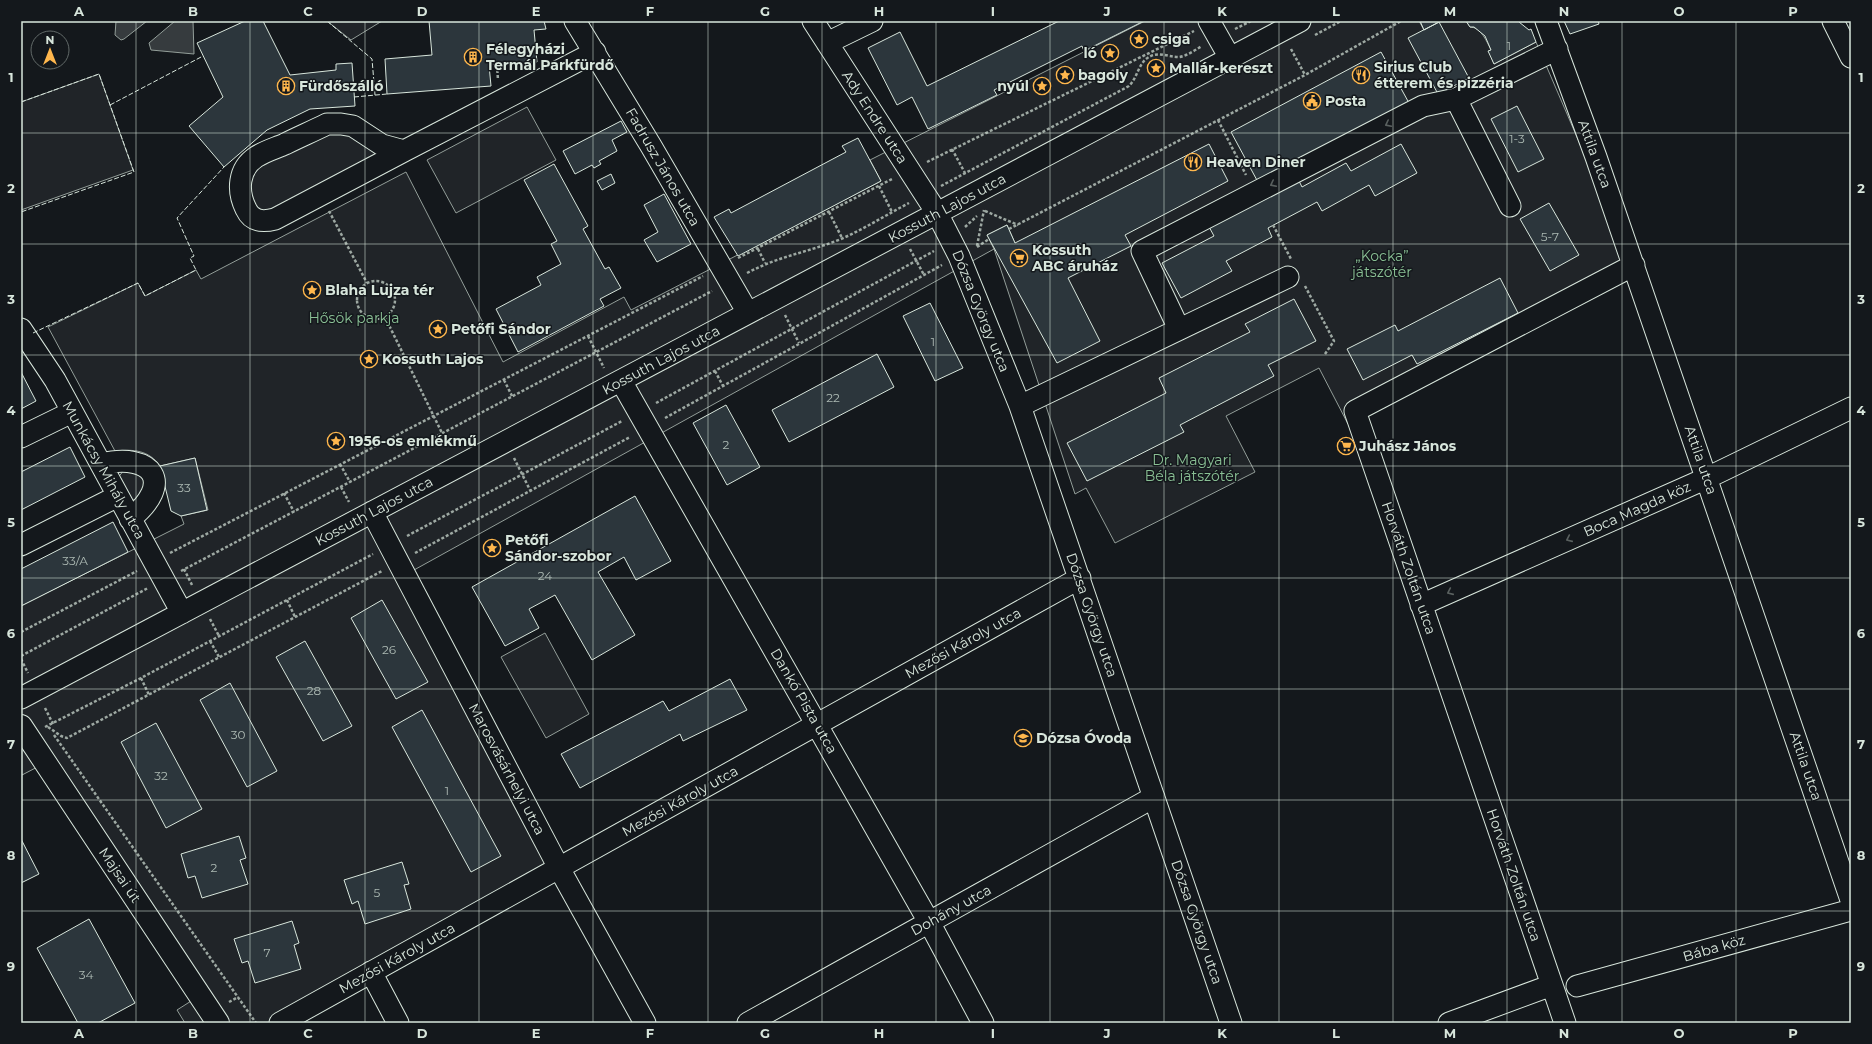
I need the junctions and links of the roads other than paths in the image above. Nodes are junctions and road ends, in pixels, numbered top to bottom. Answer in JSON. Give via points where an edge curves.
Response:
{"nodes":[{"id":1,"x":575,"y":21,"type":"edge"},
{"id":2,"x":813,"y":21,"type":"edge"},
{"id":3,"x":872,"y":21,"type":"edge"},
{"id":4,"x":1300,"y":21,"type":"edge"},
{"id":5,"x":1546,"y":21,"type":"edge"},
{"id":6,"x":1833,"y":21,"type":"edge"},
{"id":7,"x":1213,"y":27,"type":"edge"},
{"id":8,"x":827,"y":43,"type":"junction"},
{"id":9,"x":1557,"y":48,"type":"junction"},
{"id":10,"x":595,"y":52,"type":"junction"},
{"id":11,"x":1851,"y":57,"type":"edge"},
{"id":12,"x":1230,"y":58,"type":"junction"},
{"id":13,"x":1456,"y":99,"type":"junction"},
{"id":14,"x":404,"y":151,"type":"junction"},
{"id":15,"x":1510,"y":206,"type":"dead end"},
{"id":16,"x":937,"y":213,"type":"junction"},
{"id":17,"x":1634,"y":265,"type":"junction"},
{"id":18,"x":1294,"y":272,"type":"road end"},
{"id":19,"x":748,"y":314,"type":"junction"},
{"id":20,"x":1179,"y":329,"type":"junction"},
{"id":21,"x":27,"y":347,"type":"edge"},
{"id":22,"x":621,"y":381,"type":"junction"},
{"id":23,"x":1020,"y":406,"type":"junction"},
{"id":24,"x":1851,"y":408,"type":"edge"},
{"id":25,"x":72,"y":412,"type":"junction"},
{"id":26,"x":21,"y":437,"type":"edge"},
{"id":27,"x":101,"y":464,"type":"junction"},
{"id":28,"x":1707,"y":478,"type":"junction"},
{"id":29,"x":118,"y":496,"type":"junction"},
{"id":30,"x":372,"y":512,"type":"junction"},
{"id":31,"x":130,"y":519,"type":"junction"},
{"id":32,"x":21,"y":545,"type":"edge"},
{"id":33,"x":1080,"y":578,"type":"junction"},
{"id":34,"x":1421,"y":605,"type":"junction"},
{"id":35,"x":182,"y":613,"type":"junction"},
{"id":36,"x":21,"y":698,"type":"edge"},
{"id":37,"x":817,"y":724,"type":"junction"},
{"id":38,"x":22,"y":728,"type":"edge"},
{"id":39,"x":1154,"y":797,"type":"junction"},
{"id":40,"x":559,"y":868,"type":"junction"},
{"id":41,"x":1847,"y":874,"type":"edge"},
{"id":42,"x":1851,"y":900,"type":"edge"},
{"id":43,"x":1851,"y":910,"type":"edge"},
{"id":44,"x":929,"y":922,"type":"junction"},
{"id":45,"x":371,"y":972,"type":"junction"},
{"id":46,"x":1552,"y":985,"type":"junction"},
{"id":47,"x":1577,"y":986,"type":"dead end"},
{"id":48,"x":218,"y":1023,"type":"edge"},
{"id":49,"x":280,"y":1023,"type":"edge"},
{"id":50,"x":398,"y":1023,"type":"edge"},
{"id":51,"x":645,"y":1023,"type":"edge"},
{"id":52,"x":748,"y":1023,"type":"edge"},
{"id":53,"x":983,"y":1023,"type":"edge"},
{"id":54,"x":1231,"y":1023,"type":"edge"},
{"id":55,"x":1449,"y":1023,"type":"edge"},
{"id":56,"x":1565,"y":1023,"type":"edge"}],
"edges":[{"from":1,"to":10,"type":"street","name":"Fadrusz János utca"},
{"from":2,"to":8,"type":"street","name":"Ady Endre utca"},
{"from":3,"to":8,"type":"street"},
{"from":4,"to":12,"type":"street","name":"Kossuth Lajos utca"},
{"from":5,"to":9,"type":"street","name":"Attila utca"},
{"from":6,"to":11,"type":"street"},
{"from":7,"to":12,"type":"street"},
{"from":8,"to":16,"type":"street","name":"Ady Endre utca"},
{"from":9,"to":13,"type":"street"},
{"from":9,"to":17,"type":"street","name":"Attila utca"},
{"from":10,"to":14,"type":"street"},
{"from":10,"to":19,"type":"street","name":"Fadrusz János utca"},
{"from":12,"to":16,"type":"street","name":"Kossuth Lajos utca"},
{"from":13,"to":15,"type":"street"},
{"from":13,"to":20,"type":"street","one_way":true,"via":[[1423,106],[1142,251]]},
{"from":14,"to":14,"type":"street","via":[[275,219],[254,219],[241,198],[239,183],[244,171],[256,157],[327,124],[353,126],[382,145]]},
{"from":16,"to":19,"type":"street","name":"Kossuth Lajos utca"},
{"from":16,"to":23,"type":"street","name":"Dózsa György utca","via":[[968,252]]},
{"from":17,"to":28,"type":"street","name":"Attila utca"},
{"from":17,"to":34,"type":"street","name":"Horváth Zoltán utca","via":[[1354,411]]},
{"from":18,"to":20,"type":"street"},
{"from":19,"to":22,"type":"street","name":"Kossuth Lajos utca"},
{"from":20,"to":23,"type":"street"},
{"from":21,"to":25,"type":"street","name":"Munkácsy Mihály utca","via":[[55,380]]},
{"from":22,"to":30,"type":"street","name":"Kossuth Lajos utca"},
{"from":22,"to":37,"type":"street","name":"Dankó Pista utca"},
{"from":23,"to":33,"type":"street","name":"Dózsa György utca"},
{"from":24,"to":28,"type":"street","name":"Boca Magda köz"},
{"from":25,"to":26,"type":"street"},
{"from":25,"to":27,"type":"street","name":"Munkácsy Mihály utca"},
{"from":27,"to":29,"type":"street","name":"Munkácsy Mihály utca"},
{"from":27,"to":31,"type":"street","via":[[131,461],[145,466],[151,472],[155,485],[154,492],[141,510]]},
{"from":28,"to":34,"type":"street","name":"Boca Magda köz","one_way":true},
{"from":28,"to":41,"type":"street","name":"Attila utca"},
{"from":29,"to":31,"type":"street","name":"Munkácsy Mihály utca"},
{"from":29,"to":32,"type":"street"},
{"from":30,"to":35,"type":"street","name":"Kossuth Lajos utca"},
{"from":30,"to":40,"type":"street","name":"Marosvásárhelyi utca"},
{"from":31,"to":35,"type":"street","name":"Munkácsy Mihály utca"},
{"from":33,"to":37,"type":"street","name":"Mezősi Károly utca"},
{"from":33,"to":39,"type":"street","name":"Dózsa György utca"},
{"from":34,"to":46,"type":"street","name":"Horváth Zoltán utca"},
{"from":35,"to":36,"type":"street","name":"Kossuth Lajos utca"},
{"from":37,"to":40,"type":"street","name":"Mezősi Károly utca"},
{"from":37,"to":44,"type":"street","name":"Dankó Pista utca"},
{"from":38,"to":48,"type":"main road","name":"Majsai út"},
{"from":39,"to":44,"type":"street","name":"Dohány utca"},
{"from":39,"to":54,"type":"street","name":"Dózsa György utca"},
{"from":40,"to":45,"type":"street","name":"Mezősi Károly utca"},
{"from":40,"to":51,"type":"street","name":"Marosvásárhelyi utca"},
{"from":41,"to":42,"type":"street","name":"Attila utca"},
{"from":43,"to":47,"type":"street","name":"Bába köz"},
{"from":44,"to":52,"type":"street","name":"Dohány utca"},
{"from":44,"to":53,"type":"street","name":"Dankó Pista utca"},
{"from":45,"to":49,"type":"street","name":"Mezősi Károly utca"},
{"from":45,"to":50,"type":"street"},
{"from":46,"to":55,"type":"street"},
{"from":46,"to":56,"type":"street","name":"Horváth Zoltán utca"}]}
